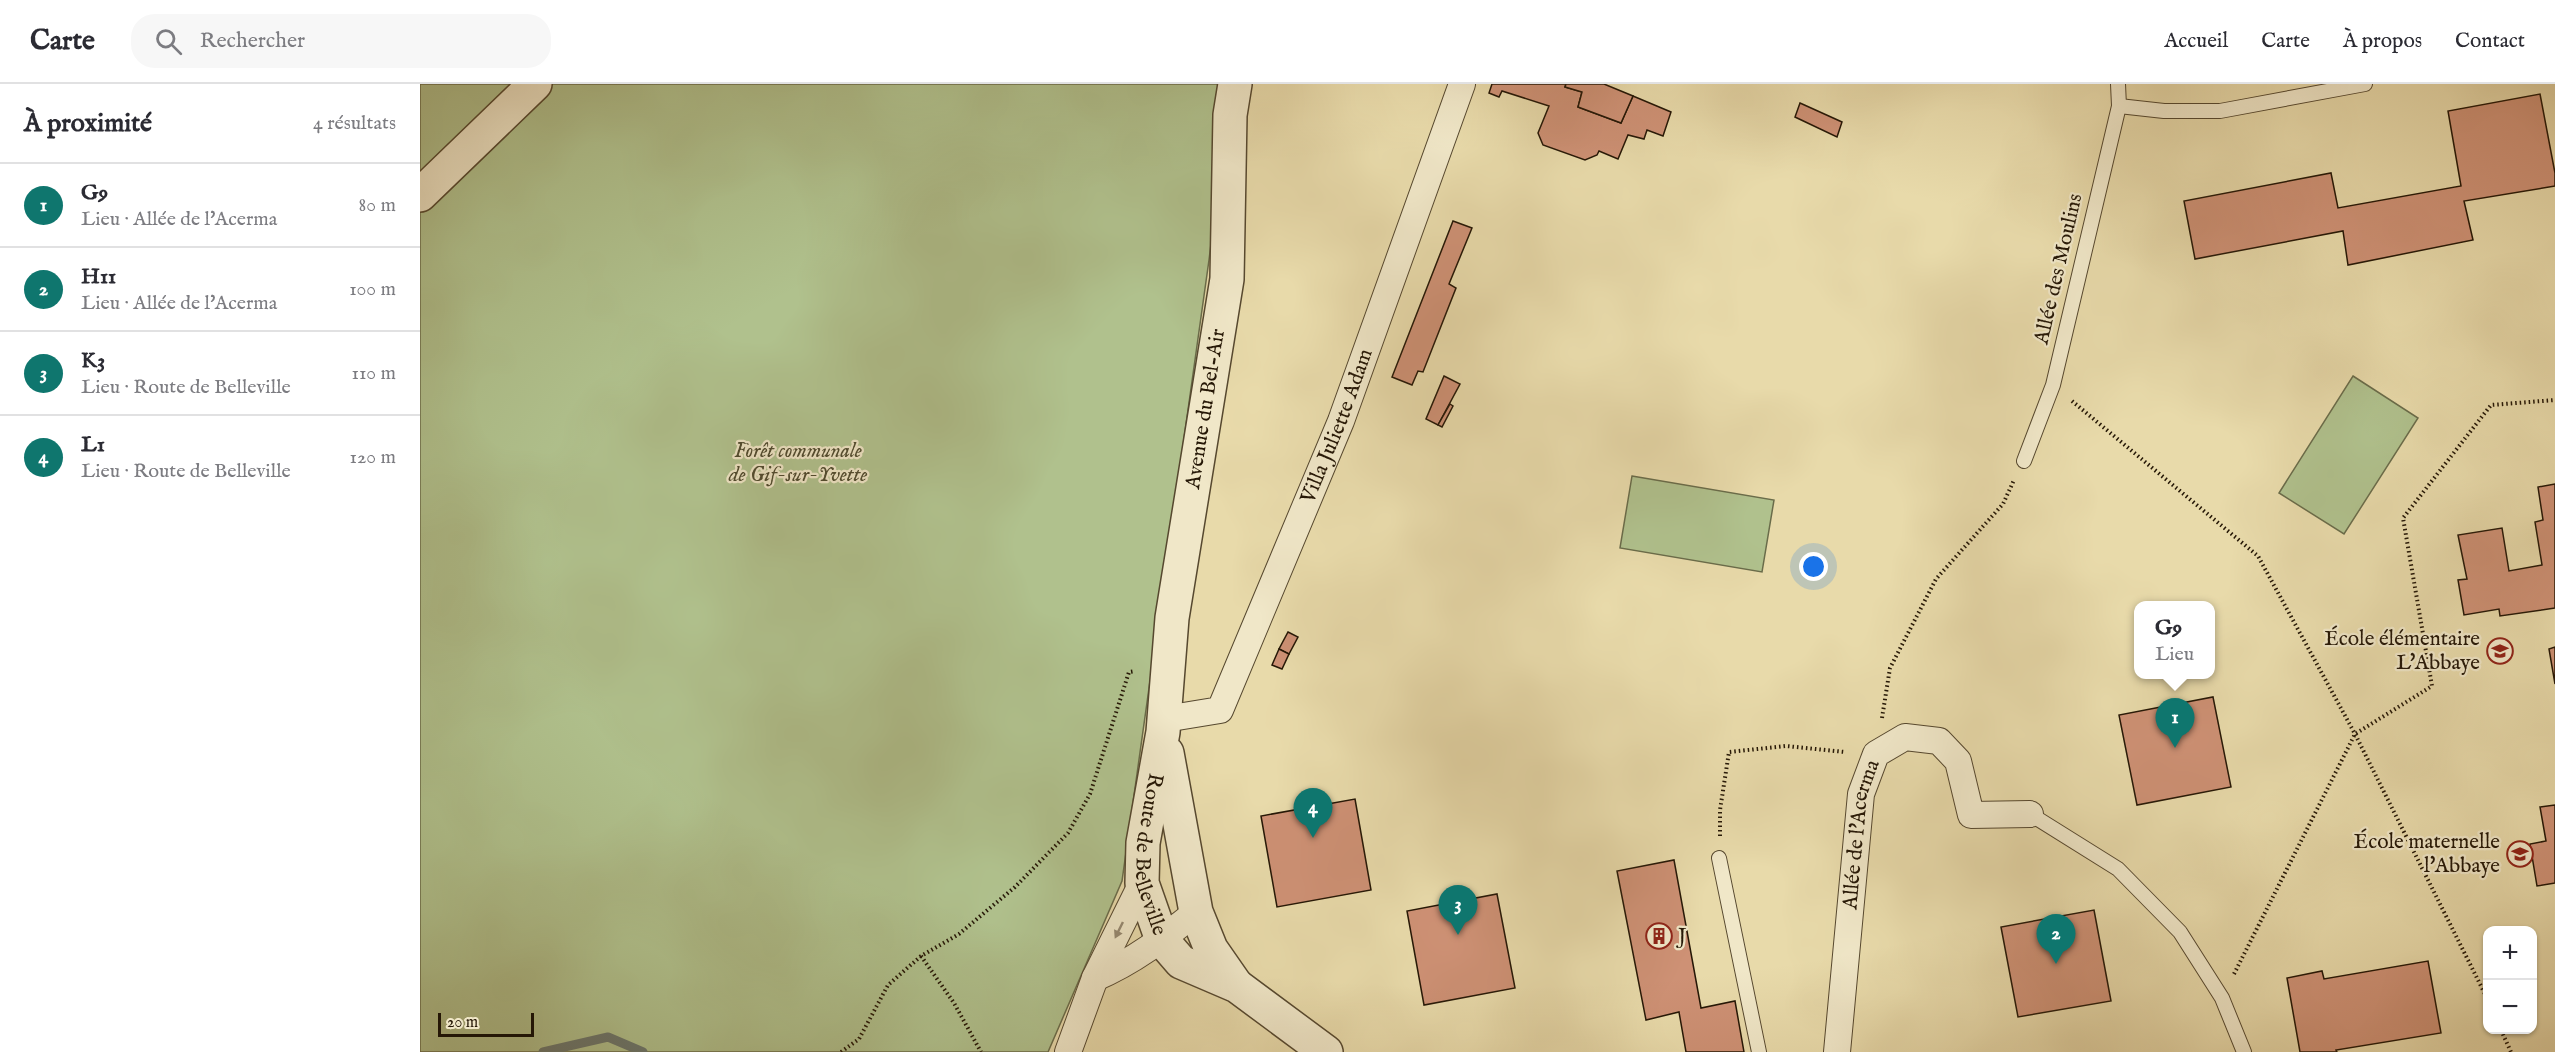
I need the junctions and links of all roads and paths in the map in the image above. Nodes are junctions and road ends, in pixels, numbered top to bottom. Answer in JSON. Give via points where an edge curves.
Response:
{"nodes":[{"id":1,"x":535,"y":84,"type":"edge"},
{"id":2,"x":1235,"y":84,"type":"edge"},
{"id":3,"x":1462,"y":84,"type":"edge"},
{"id":4,"x":2118,"y":84,"type":"edge"},
{"id":5,"x":2365,"y":84,"type":"edge"},
{"id":6,"x":2119,"y":106,"type":"junction"},
{"id":7,"x":420,"y":195,"type":"edge"},
{"id":8,"x":2053,"y":385,"type":"junction"},
{"id":9,"x":2555,"y":400,"type":"edge"},
{"id":10,"x":2024,"y":461,"type":"joint"},
{"id":11,"x":1168,"y":671,"type":"junction"},
{"id":12,"x":1164,"y":726,"type":"junction"},
{"id":13,"x":2355,"y":734,"type":"junction"},
{"id":14,"x":1876,"y":754,"type":"junction"},
{"id":15,"x":2030,"y":814,"type":"joint"},
{"id":16,"x":1182,"y":830,"type":"junction"},
{"id":17,"x":1143,"y":843,"type":"junction"},
{"id":18,"x":1719,"y":858,"type":"joint"},
{"id":19,"x":1142,"y":883,"type":"junction"},
{"id":20,"x":1196,"y":912,"type":"junction"},
{"id":21,"x":1171,"y":951,"type":"junction"},
{"id":22,"x":921,"y":956,"type":"junction"},
{"id":23,"x":1095,"y":978,"type":"junction"},
{"id":24,"x":1237,"y":986,"type":"junction"},
{"id":25,"x":2483,"y":992,"type":"edge"},
{"id":26,"x":2222,"y":998,"type":"junction"},
{"id":27,"x":2503,"y":1034,"type":"edge"},
{"id":28,"x":841,"y":1052,"type":"edge"},
{"id":29,"x":981,"y":1052,"type":"edge"},
{"id":30,"x":1068,"y":1052,"type":"edge"},
{"id":31,"x":1326,"y":1052,"type":"edge"},
{"id":32,"x":1759,"y":1052,"type":"edge"},
{"id":33,"x":1837,"y":1052,"type":"edge"},
{"id":34,"x":2244,"y":1052,"type":"edge"},
{"id":35,"x":2511,"y":1052,"type":"edge"}],
"edges":[{"from":1,"to":7,"type":"street"},
{"from":2,"to":11,"type":"street","name":"Avenue du Bel-Air","via":[[1230,115],[1227,279],[1172,618]]},
{"from":3,"to":12,"type":"street","name":"Villa Juliette Adam","via":[[1341,421],[1220,710]]},
{"from":4,"to":6,"type":"lane","name":"Allée des Moulins"},
{"from":5,"to":6,"type":"lane","via":[[2220,111]]},
{"from":6,"to":8,"type":"lane","name":"Allée des Moulins"},
{"from":8,"to":10,"type":"lane","name":"Allée des Moulins"},
{"from":8,"to":13,"type":"path","via":[[2258,556]]},
{"from":9,"to":13,"type":"path","via":[[2491,405],[2403,518],[2432,686]]},
{"from":10,"to":14,"type":"path","via":[[2003,504],[1936,579],[1890,668]]},
{"from":11,"to":12,"type":"street","name":"Avenue du Bel-Air"},
{"from":11,"to":22,"type":"path","via":[[1129,672],[1090,794],[1068,833],[1015,887],[959,934]]},
{"from":12,"to":16,"type":"street","name":"Route de Belleville"},
{"from":12,"to":17,"type":"street","name":"Route de Belleville"},
{"from":13,"to":25,"type":"path"},
{"from":13,"to":26,"type":"path"},
{"from":14,"to":15,"type":"street","name":"Allée de l'Acerma","via":[[1905,737],[1939,741],[1958,761],[1971,815]]},
{"from":14,"to":18,"type":"path","via":[[1786,746],[1729,752],[1720,810]]},
{"from":14,"to":33,"type":"street","name":"Allée de l'Acerma","via":[[1861,794]]},
{"from":15,"to":26,"type":"lane","via":[[2118,869],[2180,932]]},
{"from":16,"to":17,"type":"street","via":[[1165,827]]},
{"from":16,"to":20,"type":"street","name":"Route de Belleville"},
{"from":17,"to":19,"type":"street","name":"Route de Belleville"},
{"from":18,"to":32,"type":"lane"},
{"from":19,"to":21,"type":"street","name":"Route de Belleville"},
{"from":19,"to":23,"type":"street","one_way":true},
{"from":20,"to":21,"type":"street"},
{"from":20,"to":24,"type":"street","name":"Route de Belleville","via":[[1210,949]]},
{"from":21,"to":23,"type":"street"},
{"from":21,"to":24,"type":"street","name":"Route de Belleville"},
{"from":22,"to":28,"type":"path","via":[[888,986],[859,1039]]},
{"from":22,"to":29,"type":"path","via":[[954,1003]]},
{"from":23,"to":30,"type":"street"},
{"from":24,"to":31,"type":"street","name":"Route de Belleville"},
{"from":26,"to":34,"type":"lane"},
{"from":27,"to":35,"type":"path"}]}
